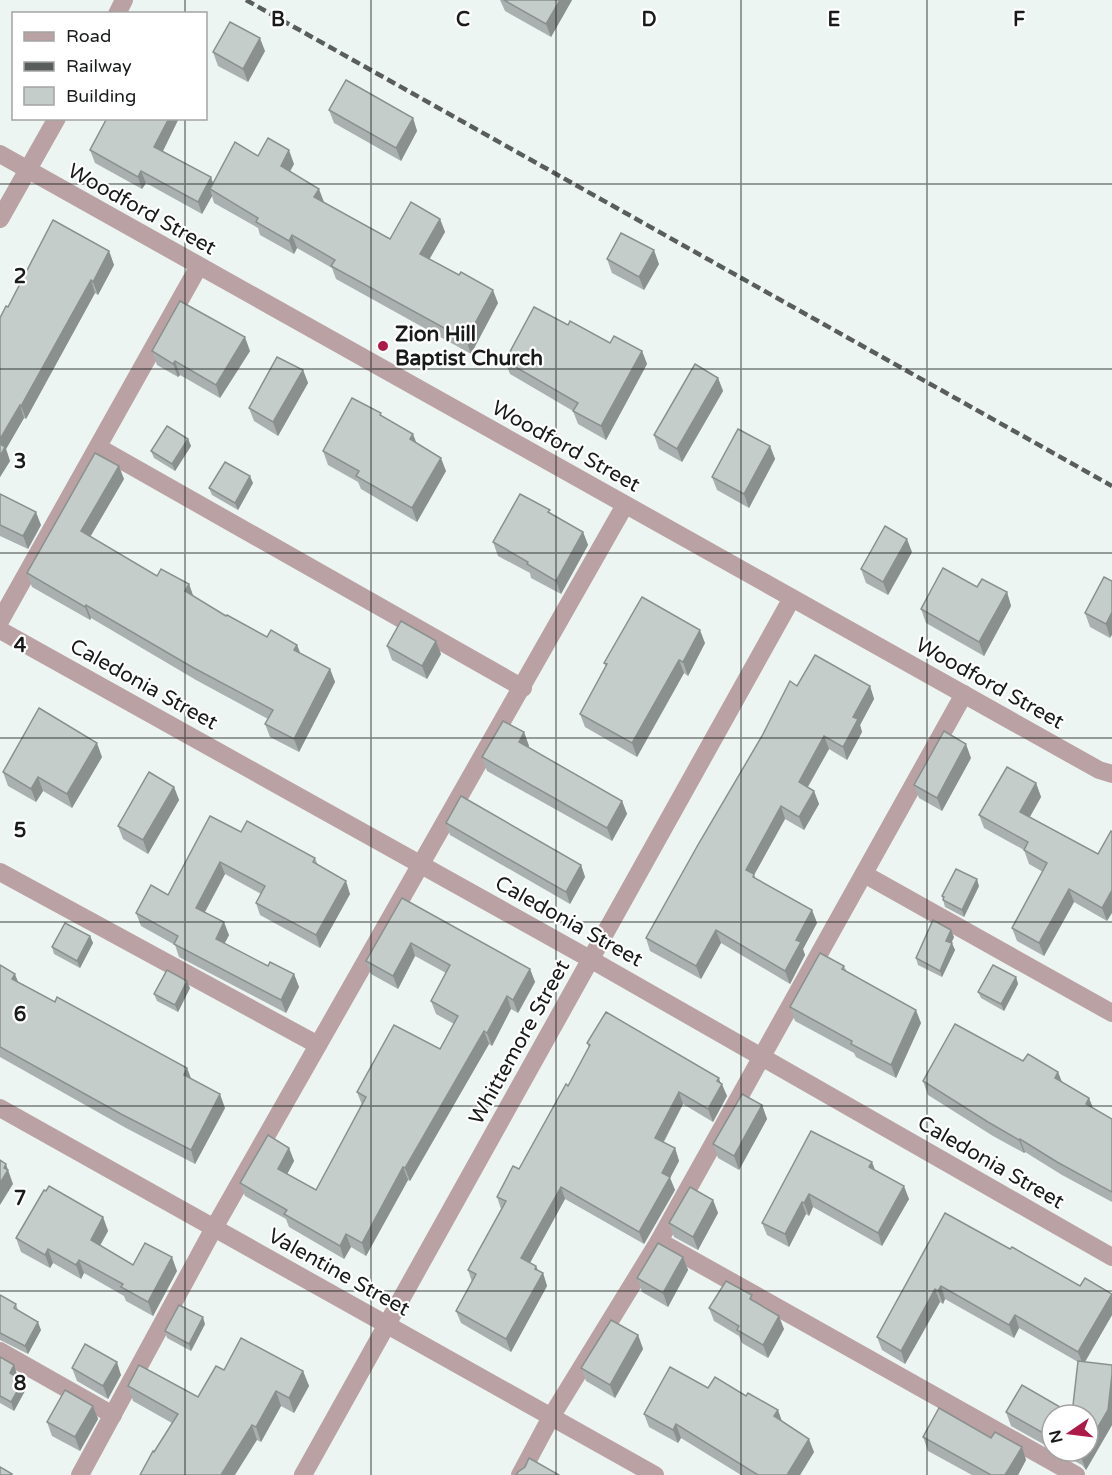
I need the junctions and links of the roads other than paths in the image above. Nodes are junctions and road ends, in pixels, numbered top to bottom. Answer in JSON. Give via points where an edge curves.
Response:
{"nodes":[{"id":1,"x":56,"y":120,"type":"edge"},
{"id":2,"x":0,"y":154,"type":"edge"},
{"id":3,"x":27,"y":170,"type":"junction"},
{"id":4,"x":0,"y":219,"type":"edge"},
{"id":5,"x":199,"y":266,"type":"junction"},
{"id":6,"x":98,"y":447,"type":"junction"},
{"id":7,"x":625,"y":505,"type":"junction"},
{"id":8,"x":792,"y":598,"type":"junction"},
{"id":9,"x":0,"y":621,"type":"edge"},
{"id":10,"x":0,"y":630,"type":"edge"},
{"id":11,"x":523,"y":688,"type":"junction"},
{"id":12,"x":964,"y":694,"type":"junction"},
{"id":13,"x":1112,"y":774,"type":"edge"},
{"id":14,"x":421,"y":865,"type":"junction"},
{"id":15,"x":0,"y":872,"type":"edge"},
{"id":16,"x":864,"y":874,"type":"junction"},
{"id":17,"x":590,"y":959,"type":"junction"},
{"id":18,"x":1112,"y":1013,"type":"edge"},
{"id":19,"x":318,"y":1045,"type":"junction"},
{"id":20,"x":762,"y":1057,"type":"junction"},
{"id":21,"x":0,"y":1108,"type":"edge"},
{"id":22,"x":214,"y":1228,"type":"junction"},
{"id":23,"x":659,"y":1241,"type":"junction"},
{"id":24,"x":1112,"y":1257,"type":"edge"},
{"id":25,"x":388,"y":1325,"type":"junction"},
{"id":26,"x":0,"y":1351,"type":"edge"},
{"id":27,"x":113,"y":1415,"type":"junction"},
{"id":28,"x":551,"y":1417,"type":"junction"},
{"id":29,"x":80,"y":1475,"type":"edge"},
{"id":30,"x":303,"y":1475,"type":"edge"},
{"id":31,"x":520,"y":1475,"type":"edge"},
{"id":32,"x":655,"y":1475,"type":"edge"},
{"id":33,"x":1076,"y":1475,"type":"edge"}],
"edges":[{"from":1,"to":3,"type":"street"},
{"from":2,"to":3,"type":"street","name":"Woodford Street"},
{"from":3,"to":4,"type":"street"},
{"from":3,"to":5,"type":"street","name":"Woodford Street"},
{"from":5,"to":6,"type":"street"},
{"from":5,"to":7,"type":"street","name":"Woodford Street"},
{"from":6,"to":9,"type":"street"},
{"from":6,"to":11,"type":"street"},
{"from":7,"to":8,"type":"street","name":"Woodford Street"},
{"from":7,"to":11,"type":"street"},
{"from":8,"to":12,"type":"street","name":"Woodford Street"},
{"from":8,"to":17,"type":"street","name":"Whittemore Street"},
{"from":10,"to":14,"type":"street","name":"Caledonia Street"},
{"from":11,"to":14,"type":"street"},
{"from":12,"to":13,"type":"street","name":"Woodford Street"},
{"from":12,"to":16,"type":"street"},
{"from":14,"to":17,"type":"street","name":"Caledonia Street"},
{"from":14,"to":19,"type":"street"},
{"from":15,"to":19,"type":"street"},
{"from":16,"to":18,"type":"street"},
{"from":16,"to":20,"type":"street"},
{"from":17,"to":20,"type":"street","name":"Caledonia Street"},
{"from":17,"to":25,"type":"street","name":"Whittemore Street"},
{"from":19,"to":22,"type":"street"},
{"from":20,"to":23,"type":"street"},
{"from":20,"to":24,"type":"street","name":"Caledonia Street"},
{"from":21,"to":22,"type":"street","name":"Valentine Street"},
{"from":22,"to":25,"type":"street","name":"Valentine Street"},
{"from":22,"to":27,"type":"street"},
{"from":23,"to":28,"type":"street"},
{"from":23,"to":33,"type":"street"},
{"from":25,"to":28,"type":"street","name":"Valentine Street"},
{"from":25,"to":30,"type":"street","name":"Whittemore Street"},
{"from":26,"to":27,"type":"street"},
{"from":27,"to":29,"type":"street"},
{"from":28,"to":31,"type":"street"},
{"from":28,"to":32,"type":"street","name":"Valentine Street"}]}
